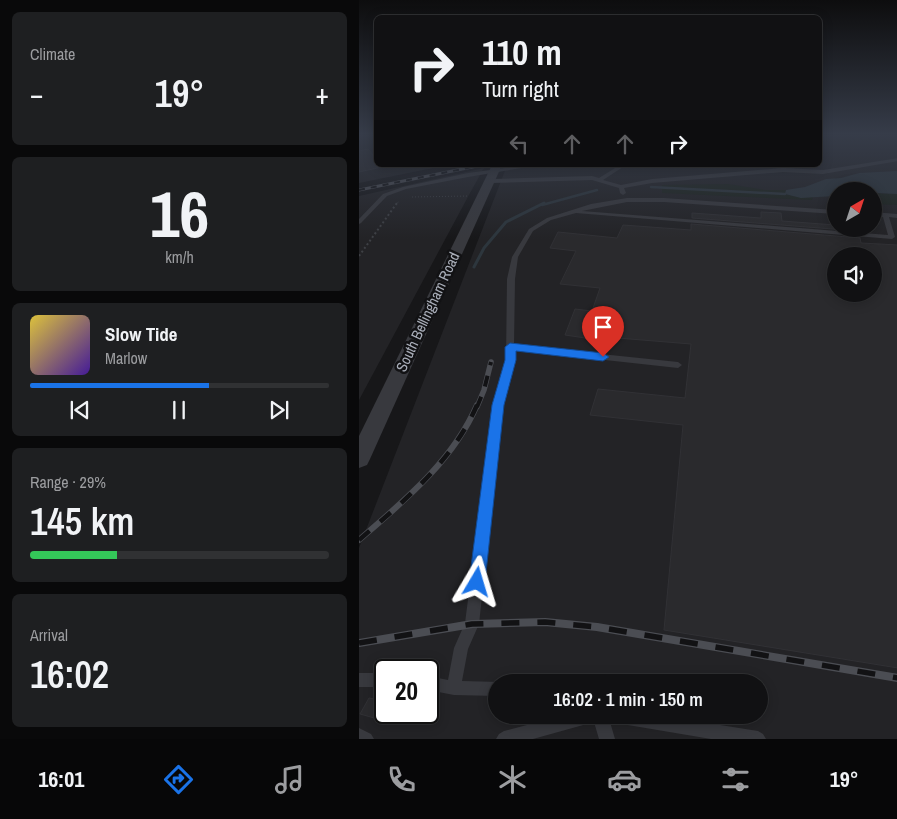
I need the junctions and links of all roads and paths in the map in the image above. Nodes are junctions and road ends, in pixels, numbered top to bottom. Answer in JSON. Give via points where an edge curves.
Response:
{"nodes":[{"id":1,"x":521,"y":169,"type":"edge"},
{"id":2,"x":617,"y":169,"type":"edge"},
{"id":3,"x":836,"y":169,"type":"edge"},
{"id":4,"x":492,"y":178,"type":"edge"},
{"id":5,"x":601,"y":179,"type":"junction"},
{"id":6,"x":621,"y":188,"type":"junction"},
{"id":7,"x":627,"y":200,"type":"junction"},
{"id":8,"x":827,"y":211,"type":"edge"},
{"id":9,"x":573,"y":212,"type":"junction"},
{"id":10,"x":882,"y":215,"type":"edge"},
{"id":11,"x":885,"y":215,"type":"junction"},
{"id":12,"x":897,"y":216,"type":"edge"},
{"id":13,"x":359,"y":222,"type":"edge"},
{"id":14,"x":359,"y":256,"type":"edge"},
{"id":15,"x":510,"y":347,"type":"junction"},
{"id":16,"x":678,"y":365,"type":"dead end"},
{"id":17,"x":359,"y":459,"type":"edge"},
{"id":18,"x":359,"y":680,"type":"edge"},
{"id":19,"x":374,"y":680,"type":"edge"},
{"id":20,"x":439,"y":685,"type":"edge"},
{"id":21,"x":454,"y":688,"type":"junction"},
{"id":22,"x":488,"y":688,"type":"edge"},
{"id":23,"x":560,"y":724,"type":"edge"},
{"id":24,"x":603,"y":724,"type":"edge"},
{"id":25,"x":666,"y":724,"type":"edge"},
{"id":26,"x":359,"y":736,"type":"edge"},
{"id":27,"x":366,"y":739,"type":"edge"},
{"id":28,"x":504,"y":739,"type":"edge"},
{"id":29,"x":607,"y":739,"type":"edge"},
{"id":30,"x":758,"y":739,"type":"edge"}],
"edges":[{"from":1,"to":4,"type":"lane"},
{"from":2,"to":5,"type":"lane"},
{"from":3,"to":6,"type":"lane","via":[[783,170],[652,181]]},
{"from":4,"to":5,"type":"lane"},
{"from":4,"to":13,"type":"lane","via":[[427,182],[385,196]]},
{"from":4,"to":14,"type":"path","via":[[399,200]]},
{"from":4,"to":17,"type":"street","name":"South Bellingham Road"},
{"from":5,"to":6,"type":"lane"},
{"from":6,"to":7,"type":"lane"},
{"from":7,"to":8,"type":"lane"},
{"from":7,"to":9,"type":"lane"},
{"from":9,"to":11,"type":"lane","via":[[892,237]]},
{"from":9,"to":15,"type":"lane","via":[[549,219],[531,230],[515,257],[511,278]]},
{"from":10,"to":11,"type":"lane"},
{"from":11,"to":12,"type":"lane"},
{"from":15,"to":16,"type":"lane"},
{"from":15,"to":21,"type":"lane","via":[[510,360],[498,405],[472,624],[461,648]]},
{"from":18,"to":19,"type":"lane"},
{"from":20,"to":21,"type":"lane"},
{"from":21,"to":22,"type":"lane"},
{"from":23,"to":28,"type":"lane"},
{"from":24,"to":29,"type":"lane"},
{"from":25,"to":30,"type":"lane"},
{"from":26,"to":27,"type":"lane"}]}
